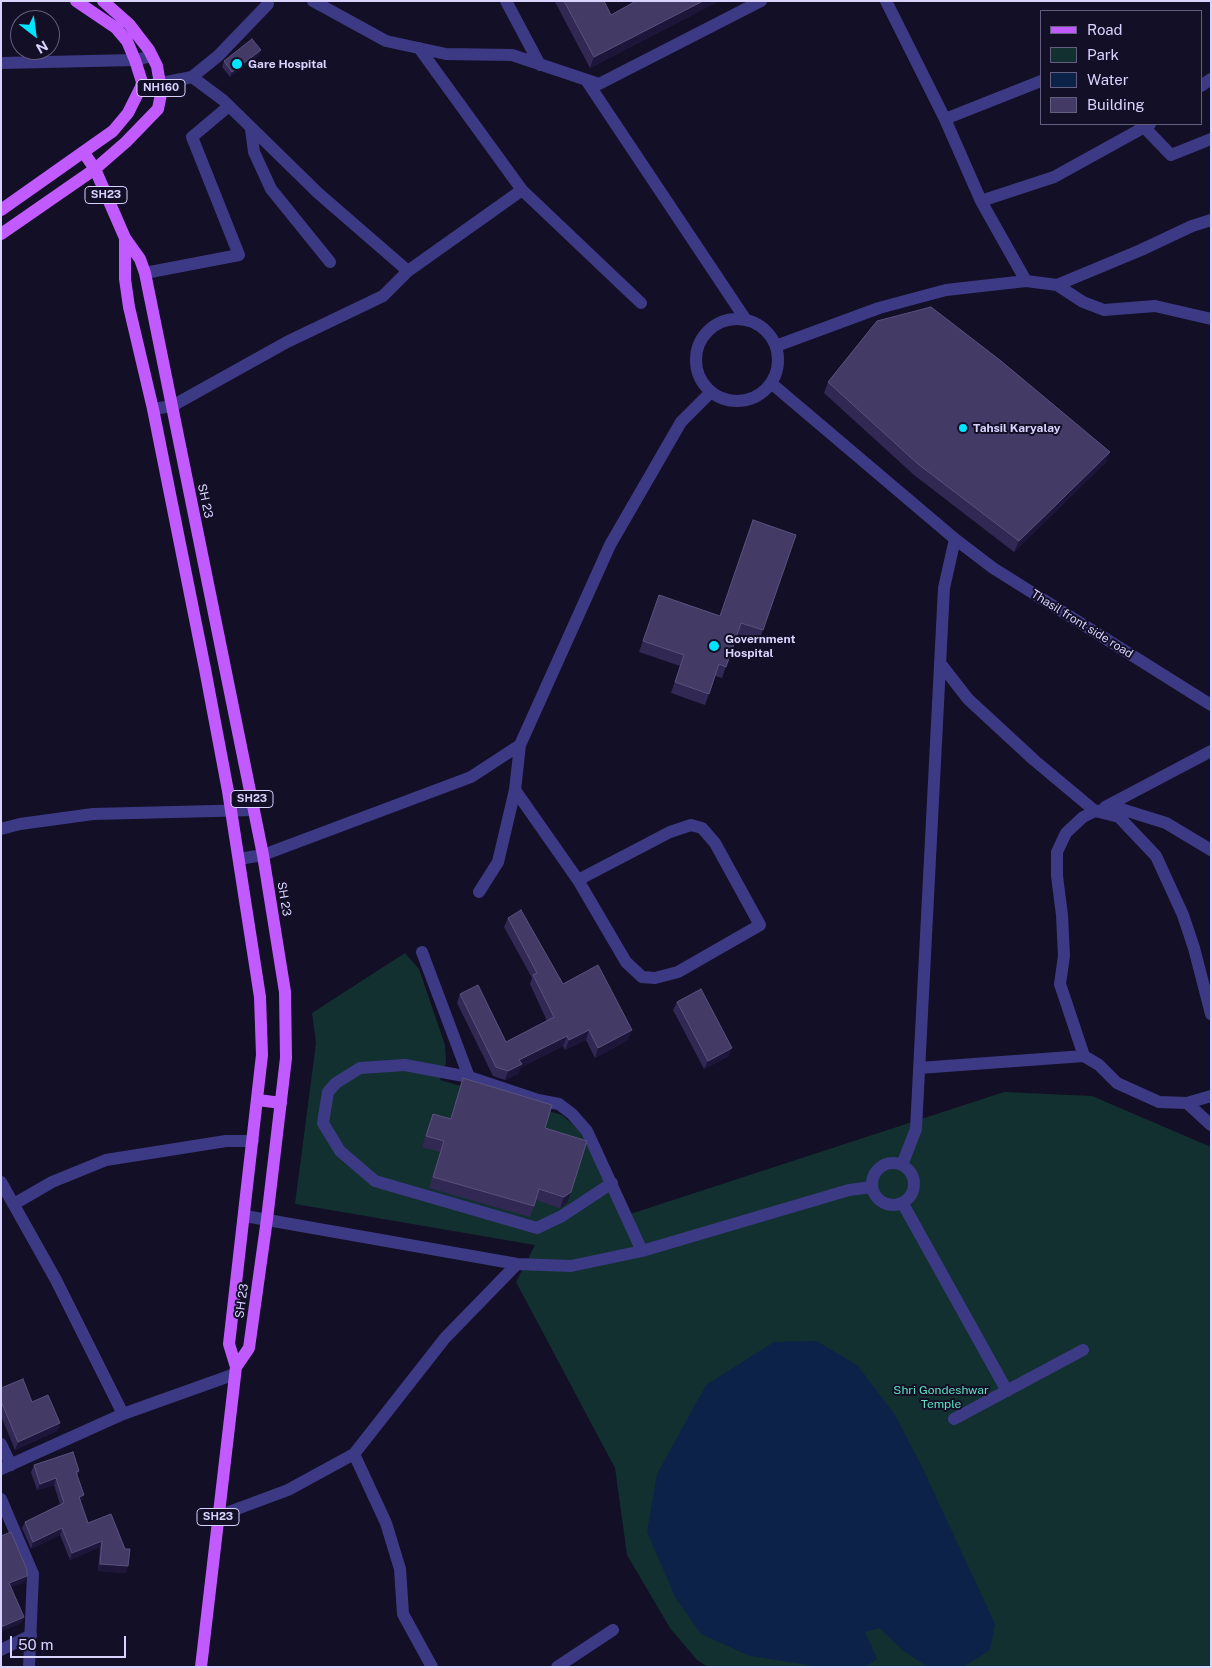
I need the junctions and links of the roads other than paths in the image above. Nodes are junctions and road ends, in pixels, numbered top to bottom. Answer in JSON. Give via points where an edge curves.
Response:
{"nodes":[{"id":1,"x":76,"y":1,"type":"edge"},
{"id":2,"x":103,"y":1,"type":"edge"},
{"id":3,"x":314,"y":1,"type":"edge"},
{"id":4,"x":761,"y":1,"type":"edge"},
{"id":5,"x":886,"y":1,"type":"edge"},
{"id":6,"x":268,"y":2,"type":"edge"},
{"id":7,"x":509,"y":2,"type":"edge"},
{"id":8,"x":419,"y":48,"type":"junction"},
{"id":9,"x":152,"y":56,"type":"junction"},
{"id":10,"x":136,"y":60,"type":"junction"},
{"id":11,"x":1,"y":63,"type":"edge"},
{"id":12,"x":540,"y":65,"type":"junction"},
{"id":13,"x":192,"y":77,"type":"junction"},
{"id":14,"x":586,"y":80,"type":"junction"},
{"id":15,"x":1040,"y":81,"type":"edge"},
{"id":16,"x":160,"y":84,"type":"junction"},
{"id":17,"x":141,"y":87,"type":"junction"},
{"id":18,"x":229,"y":106,"type":"junction"},
{"id":19,"x":945,"y":119,"type":"junction"},
{"id":20,"x":1145,"y":125,"type":"edge"},
{"id":21,"x":252,"y":128,"type":"junction"},
{"id":22,"x":1211,"y":139,"type":"edge"},
{"id":23,"x":84,"y":153,"type":"junction"},
{"id":24,"x":95,"y":168,"type":"junction"},
{"id":25,"x":522,"y":190,"type":"junction"},
{"id":26,"x":981,"y":201,"type":"junction"},
{"id":27,"x":1,"y":210,"type":"edge"},
{"id":28,"x":1211,"y":220,"type":"edge"},
{"id":29,"x":1,"y":234,"type":"edge"},
{"id":30,"x":125,"y":238,"type":"junction"},
{"id":31,"x":330,"y":262,"type":"dead end"},
{"id":32,"x":408,"y":271,"type":"junction"},
{"id":33,"x":145,"y":273,"type":"junction"},
{"id":34,"x":1026,"y":282,"type":"junction"},
{"id":35,"x":1057,"y":285,"type":"junction"},
{"id":36,"x":641,"y":303,"type":"dead end"},
{"id":37,"x":1211,"y":319,"type":"edge"},
{"id":38,"x":746,"y":320,"type":"junction"},
{"id":39,"x":159,"y":341,"type":"junction"},
{"id":40,"x":138,"y":346,"type":"junction"},
{"id":41,"x":776,"y":346,"type":"junction"},
{"id":42,"x":771,"y":383,"type":"junction"},
{"id":43,"x":711,"y":392,"type":"junction"},
{"id":44,"x":172,"y":406,"type":"junction"},
{"id":45,"x":152,"y":409,"type":"junction"},
{"id":46,"x":955,"y":539,"type":"junction"},
{"id":47,"x":218,"y":631,"type":"junction"},
{"id":48,"x":198,"y":634,"type":"junction"},
{"id":49,"x":940,"y":663,"type":"junction"},
{"id":50,"x":1211,"y":705,"type":"edge"},
{"id":51,"x":520,"y":745,"type":"junction"},
{"id":52,"x":1211,"y":751,"type":"edge"},
{"id":53,"x":515,"y":790,"type":"junction"},
{"id":54,"x":254,"y":810,"type":"junction"},
{"id":55,"x":1095,"y":811,"type":"junction"},
{"id":56,"x":232,"y":812,"type":"junction"},
{"id":57,"x":1,"y":829,"type":"edge"},
{"id":58,"x":1211,"y":850,"type":"edge"},
{"id":59,"x":263,"y":855,"type":"junction"},
{"id":60,"x":239,"y":859,"type":"junction"},
{"id":61,"x":578,"y":880,"type":"junction"},
{"id":62,"x":479,"y":892,"type":"dead end"},
{"id":63,"x":422,"y":952,"type":"dead end"},
{"id":64,"x":1211,"y":1014,"type":"edge"},
{"id":65,"x":1084,"y":1056,"type":"junction"},
{"id":66,"x":919,"y":1068,"type":"junction"},
{"id":67,"x":470,"y":1077,"type":"junction"},
{"id":68,"x":1211,"y":1096,"type":"edge"},
{"id":69,"x":258,"y":1100,"type":"junction"},
{"id":70,"x":281,"y":1103,"type":"junction"},
{"id":71,"x":1187,"y":1103,"type":"junction"},
{"id":72,"x":1211,"y":1125,"type":"edge"},
{"id":73,"x":253,"y":1142,"type":"junction"},
{"id":74,"x":902,"y":1165,"type":"junction"},
{"id":75,"x":1,"y":1182,"type":"edge"},
{"id":76,"x":612,"y":1183,"type":"junction"},
{"id":77,"x":872,"y":1186,"type":"junction"},
{"id":78,"x":14,"y":1204,"type":"junction"},
{"id":79,"x":902,"y":1204,"type":"junction"},
{"id":80,"x":245,"y":1216,"type":"junction"},
{"id":81,"x":267,"y":1218,"type":"junction"},
{"id":82,"x":642,"y":1251,"type":"junction"},
{"id":83,"x":517,"y":1264,"type":"junction"},
{"id":84,"x":234,"y":1302,"type":"junction"},
{"id":85,"x":255,"y":1306,"type":"junction"},
{"id":86,"x":1083,"y":1350,"type":"dead end"},
{"id":87,"x":235,"y":1370,"type":"junction"},
{"id":88,"x":1006,"y":1391,"type":"junction"},
{"id":89,"x":123,"y":1414,"type":"junction"},
{"id":90,"x":954,"y":1419,"type":"dead end"},
{"id":91,"x":1,"y":1444,"type":"edge"},
{"id":92,"x":354,"y":1454,"type":"junction"},
{"id":93,"x":6,"y":1467,"type":"edge"},
{"id":94,"x":1,"y":1499,"type":"edge"},
{"id":95,"x":218,"y":1516,"type":"junction"},
{"id":96,"x":613,"y":1630,"type":"dead end"},
{"id":97,"x":31,"y":1635,"type":"junction"},
{"id":98,"x":1,"y":1650,"type":"edge"},
{"id":99,"x":29,"y":1667,"type":"edge"},
{"id":100,"x":201,"y":1667,"type":"edge"},
{"id":101,"x":432,"y":1667,"type":"edge"},
{"id":102,"x":556,"y":1667,"type":"edge"}],
"edges":[{"from":1,"to":10,"type":"main road","number":"NH160","via":[[116,28]]},
{"from":2,"to":9,"type":"main road","number":"NH160","via":[[129,24]]},
{"from":3,"to":8,"type":"street","via":[[386,41]]},
{"from":4,"to":14,"type":"street","via":[[599,84]]},
{"from":5,"to":19,"type":"street"},
{"from":6,"to":13,"type":"street","via":[[218,56]]},
{"from":7,"to":12,"type":"street"},
{"from":8,"to":12,"type":"street","via":[[446,54],[512,56]]},
{"from":8,"to":25,"type":"street"},
{"from":9,"to":10,"type":"street"},
{"from":9,"to":16,"type":"main road","number":"NH160"},
{"from":10,"to":11,"type":"street"},
{"from":10,"to":17,"type":"main road","number":"NH160"},
{"from":12,"to":14,"type":"street"},
{"from":13,"to":16,"type":"street"},
{"from":13,"to":18,"type":"street"},
{"from":14,"to":38,"type":"street"},
{"from":15,"to":19,"type":"street"},
{"from":16,"to":17,"type":"street"},
{"from":16,"to":24,"type":"main road","number":"NH160","via":[[162,94],[158,109]]},
{"from":17,"to":23,"type":"main road","number":"NH160","via":[[128,113],[113,131]]},
{"from":18,"to":21,"type":"street"},
{"from":18,"to":33,"type":"street","via":[[192,138],[239,255]]},
{"from":19,"to":26,"type":"street"},
{"from":20,"to":22,"type":"street","via":[[1171,155]]},
{"from":20,"to":26,"type":"street","via":[[1054,177]]},
{"from":21,"to":31,"type":"street","via":[[254,152],[271,189]]},
{"from":21,"to":32,"type":"street","via":[[318,193]]},
{"from":23,"to":24,"type":"main road","name":"SH 23","number":"SH23"},
{"from":23,"to":27,"type":"main road"},
{"from":24,"to":29,"type":"main road","number":"NH160"},
{"from":24,"to":30,"type":"main road","name":"SH 23","number":"SH23"},
{"from":25,"to":32,"type":"street"},
{"from":25,"to":36,"type":"street"},
{"from":26,"to":34,"type":"street"},
{"from":28,"to":35,"type":"street"},
{"from":30,"to":33,"type":"main road","name":"SH 23","number":"SH23","via":[[140,259]]},
{"from":30,"to":40,"type":"main road","via":[[125,279]]},
{"from":32,"to":44,"type":"street","via":[[384,296],[287,342]]},
{"from":33,"to":39,"type":"main road","name":"SH 23","number":"SH23"},
{"from":34,"to":35,"type":"street"},
{"from":34,"to":41,"type":"street","via":[[946,290],[879,308]]},
{"from":35,"to":37,"type":"street","via":[[1083,302],[1104,310],[1155,306]]},
{"from":38,"to":41,"type":"street","via":[[759,326]]},
{"from":38,"to":43,"type":"street","via":[[720,323],[700,342],[696,355],[697,369]]},
{"from":39,"to":40,"type":"main road"},
{"from":39,"to":44,"type":"main road","name":"SH 23","number":"SH23"},
{"from":40,"to":45,"type":"main road"},
{"from":41,"to":42,"type":"street","via":[[777,365]]},
{"from":42,"to":43,"type":"street","via":[[756,396],[737,401]]},
{"from":42,"to":46,"type":"street","name":"Thasil front side road"},
{"from":43,"to":51,"type":"street","via":[[681,422],[610,545]]},
{"from":44,"to":45,"type":"street"},
{"from":44,"to":47,"type":"main road","name":"SH 23","number":"SH23"},
{"from":45,"to":48,"type":"main road"},
{"from":46,"to":49,"type":"street","via":[[944,588]]},
{"from":46,"to":50,"type":"street","name":"Thasil front side road","via":[[993,568]]},
{"from":47,"to":48,"type":"main road"},
{"from":47,"to":54,"type":"main road","name":"SH 23","number":"SH23"},
{"from":48,"to":56,"type":"main road"},
{"from":49,"to":55,"type":"street","via":[[968,699]]},
{"from":49,"to":66,"type":"street"},
{"from":51,"to":53,"type":"street"},
{"from":51,"to":59,"type":"street","via":[[471,777]]},
{"from":52,"to":55,"type":"street"},
{"from":53,"to":61,"type":"street"},
{"from":53,"to":62,"type":"street","via":[[498,862]]},
{"from":54,"to":56,"type":"street"},
{"from":54,"to":59,"type":"main road","name":"SH 23","number":"SH23"},
{"from":55,"to":58,"type":"street","via":[[1121,809],[1166,823]]},
{"from":55,"to":64,"type":"street","via":[[1119,817],[1156,856],[1183,915]]},
{"from":55,"to":65,"type":"street","via":[[1083,816],[1066,833],[1057,852],[1064,956],[1060,984]]},
{"from":56,"to":57,"type":"street","via":[[93,814]]},
{"from":56,"to":60,"type":"main road"},
{"from":59,"to":60,"type":"street"},
{"from":59,"to":70,"type":"main road","name":"SH 23","number":"SH23","via":[[285,992],[286,1058]]},
{"from":60,"to":69,"type":"main road","via":[[260,998],[262,1054]]},
{"from":61,"to":61,"type":"street","via":[[670,832],[691,825],[702,828],[715,843],[760,925],[678,972],[655,978],[642,977],[626,962]]},
{"from":63,"to":67,"type":"street"},
{"from":65,"to":66,"type":"street"},
{"from":65,"to":71,"type":"street","via":[[1099,1065],[1117,1083],[1159,1102]]},
{"from":66,"to":74,"type":"street","via":[[916,1129]]},
{"from":67,"to":76,"type":"street","via":[[559,1104],[587,1131]]},
{"from":67,"to":76,"type":"street","via":[[405,1065],[360,1068],[328,1092],[323,1123],[340,1150],[375,1181],[537,1228],[562,1216]]},
{"from":68,"to":71,"type":"street"},
{"from":69,"to":70,"type":"main road"},
{"from":69,"to":73,"type":"main road"},
{"from":70,"to":81,"type":"main road","name":"SH 23","number":"SH23"},
{"from":71,"to":72,"type":"street"},
{"from":73,"to":78,"type":"street","via":[[226,1141],[106,1160],[52,1182]]},
{"from":73,"to":80,"type":"main road"},
{"from":74,"to":77,"type":"street","via":[[884,1165],[873,1176]]},
{"from":74,"to":79,"type":"street","via":[[915,1181],[912,1195]]},
{"from":75,"to":78,"type":"street"},
{"from":76,"to":82,"type":"street"},
{"from":77,"to":79,"type":"street","via":[[881,1202],[895,1206]]},
{"from":77,"to":82,"type":"street"},
{"from":78,"to":89,"type":"street"},
{"from":79,"to":88,"type":"street"},
{"from":80,"to":81,"type":"street"},
{"from":80,"to":84,"type":"main road"},
{"from":81,"to":83,"type":"street"},
{"from":81,"to":85,"type":"main road","name":"SH 23","number":"SH23"},
{"from":82,"to":83,"type":"street","via":[[571,1266]]},
{"from":83,"to":92,"type":"street","via":[[445,1338]]},
{"from":84,"to":85,"type":"main road"},
{"from":84,"to":87,"type":"main road","via":[[229,1344]]},
{"from":85,"to":87,"type":"main road","name":"SH 23","number":"SH23","via":[[249,1348]]},
{"from":86,"to":88,"type":"street"},
{"from":87,"to":89,"type":"street"},
{"from":87,"to":95,"type":"main road","name":"SH 23","number":"SH23"},
{"from":88,"to":90,"type":"street"},
{"from":89,"to":93,"type":"street"},
{"from":91,"to":93,"type":"street"},
{"from":92,"to":95,"type":"street","via":[[288,1490]]},
{"from":92,"to":101,"type":"street","via":[[386,1522],[400,1568],[403,1614]]},
{"from":94,"to":97,"type":"street","via":[[34,1574]]},
{"from":95,"to":100,"type":"main road","name":"SH 23","number":"SH23"},
{"from":96,"to":102,"type":"street"},
{"from":97,"to":98,"type":"street"},
{"from":97,"to":99,"type":"street"}]}
